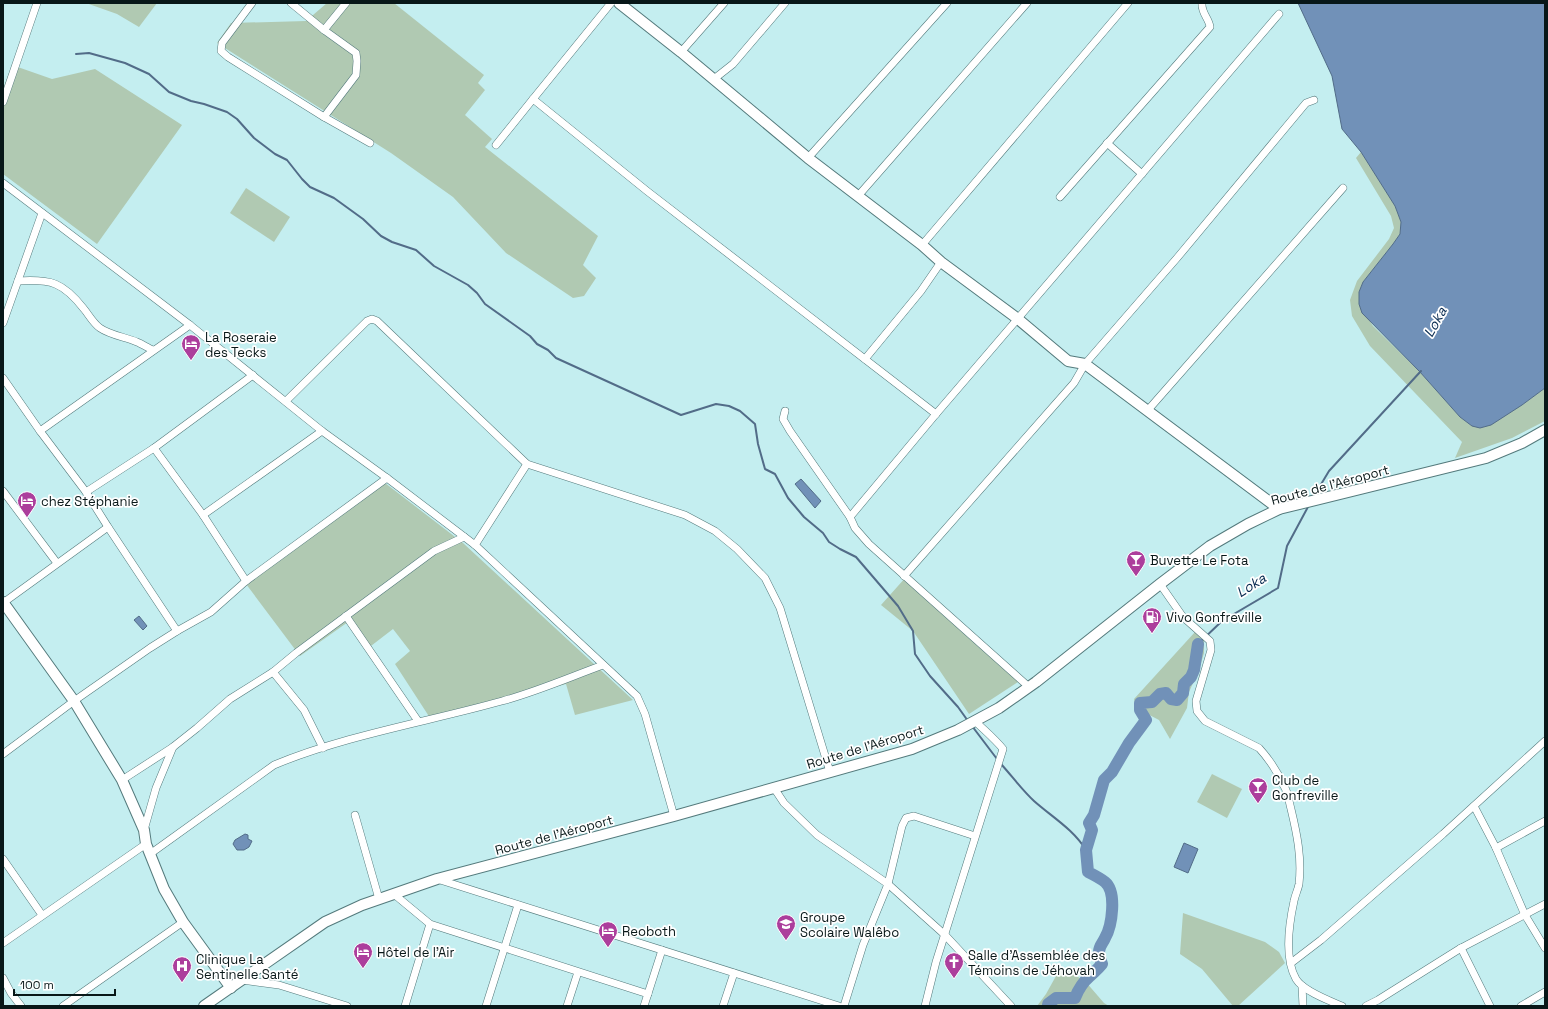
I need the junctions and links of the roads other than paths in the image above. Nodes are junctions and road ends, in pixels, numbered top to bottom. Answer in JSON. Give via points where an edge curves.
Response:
{"nodes":[{"id":1,"x":37,"y":3,"type":"edge"},
{"id":2,"x":252,"y":3,"type":"edge"},
{"id":3,"x":291,"y":3,"type":"edge"},
{"id":4,"x":346,"y":3,"type":"edge"},
{"id":5,"x":611,"y":3,"type":"edge"},
{"id":6,"x":619,"y":3,"type":"edge"},
{"id":7,"x":724,"y":3,"type":"edge"},
{"id":8,"x":785,"y":3,"type":"edge"},
{"id":9,"x":947,"y":3,"type":"edge"},
{"id":10,"x":1027,"y":3,"type":"edge"},
{"id":11,"x":1128,"y":3,"type":"edge"},
{"id":12,"x":1202,"y":3,"type":"edge"},
{"id":13,"x":1279,"y":14,"type":"dead end"},
{"id":14,"x":324,"y":30,"type":"junction"},
{"id":15,"x":681,"y":52,"type":"junction"},
{"id":16,"x":714,"y":79,"type":"junction"},
{"id":17,"x":534,"y":99,"type":"junction"},
{"id":18,"x":1314,"y":100,"type":"dead end"},
{"id":19,"x":3,"y":102,"type":"edge"},
{"id":20,"x":324,"y":117,"type":"junction"},
{"id":21,"x":370,"y":143,"type":"dead end"},
{"id":22,"x":1107,"y":143,"type":"junction"},
{"id":23,"x":496,"y":145,"type":"dead end"},
{"id":24,"x":808,"y":158,"type":"junction"},
{"id":25,"x":1142,"y":174,"type":"junction"},
{"id":26,"x":3,"y":183,"type":"edge"},
{"id":27,"x":1343,"y":188,"type":"dead end"},
{"id":28,"x":858,"y":196,"type":"junction"},
{"id":29,"x":1060,"y":197,"type":"dead end"},
{"id":30,"x":42,"y":213,"type":"junction"},
{"id":31,"x":922,"y":245,"type":"junction"},
{"id":32,"x":941,"y":262,"type":"junction"},
{"id":33,"x":18,"y":281,"type":"junction"},
{"id":34,"x":1018,"y":319,"type":"junction"},
{"id":35,"x":3,"y":323,"type":"edge"},
{"id":36,"x":190,"y":325,"type":"junction"},
{"id":37,"x":153,"y":350,"type":"junction"},
{"id":38,"x":865,"y":360,"type":"junction"},
{"id":39,"x":1085,"y":364,"type":"junction"},
{"id":40,"x":253,"y":375,"type":"junction"},
{"id":41,"x":3,"y":378,"type":"edge"},
{"id":42,"x":286,"y":401,"type":"junction"},
{"id":43,"x":1148,"y":410,"type":"junction"},
{"id":44,"x":785,"y":411,"type":"dead end"},
{"id":45,"x":936,"y":414,"type":"junction"},
{"id":46,"x":1545,"y":430,"type":"edge"},
{"id":47,"x":40,"y":431,"type":"junction"},
{"id":48,"x":322,"y":431,"type":"junction"},
{"id":49,"x":154,"y":448,"type":"junction"},
{"id":50,"x":527,"y":464,"type":"junction"},
{"id":51,"x":387,"y":478,"type":"junction"},
{"id":52,"x":3,"y":491,"type":"edge"},
{"id":53,"x":86,"y":492,"type":"junction"},
{"id":54,"x":1279,"y":509,"type":"junction"},
{"id":55,"x":203,"y":515,"type":"junction"},
{"id":56,"x":850,"y":517,"type":"junction"},
{"id":57,"x":108,"y":527,"type":"junction"},
{"id":58,"x":464,"y":537,"type":"junction"},
{"id":59,"x":474,"y":545,"type":"junction"},
{"id":60,"x":57,"y":563,"type":"junction"},
{"id":61,"x":904,"y":576,"type":"junction"},
{"id":62,"x":246,"y":581,"type":"junction"},
{"id":63,"x":1160,"y":584,"type":"junction"},
{"id":64,"x":3,"y":602,"type":"edge"},
{"id":65,"x":346,"y":616,"type":"junction"},
{"id":66,"x":177,"y":631,"type":"junction"},
{"id":67,"x":603,"y":665,"type":"junction"},
{"id":68,"x":273,"y":672,"type":"junction"},
{"id":69,"x":1029,"y":687,"type":"junction"},
{"id":70,"x":74,"y":701,"type":"junction"},
{"id":71,"x":418,"y":721,"type":"junction"},
{"id":72,"x":975,"y":721,"type":"junction"},
{"id":73,"x":1545,"y":741,"type":"edge"},
{"id":74,"x":173,"y":747,"type":"junction"},
{"id":75,"x":323,"y":748,"type":"junction"},
{"id":76,"x":3,"y":753,"type":"edge"},
{"id":77,"x":830,"y":772,"type":"junction"},
{"id":78,"x":122,"y":780,"type":"junction"},
{"id":79,"x":774,"y":788,"type":"junction"},
{"id":80,"x":1474,"y":806,"type":"junction"},
{"id":81,"x":355,"y":815,"type":"dead end"},
{"id":82,"x":674,"y":816,"type":"junction"},
{"id":83,"x":1545,"y":820,"type":"edge"},
{"id":84,"x":144,"y":830,"type":"junction"},
{"id":85,"x":975,"y":836,"type":"junction"},
{"id":86,"x":146,"y":844,"type":"junction"},
{"id":87,"x":1496,"y":848,"type":"junction"},
{"id":88,"x":150,"y":854,"type":"junction"},
{"id":89,"x":3,"y":859,"type":"edge"},
{"id":90,"x":437,"y":879,"type":"junction"},
{"id":91,"x":888,"y":884,"type":"junction"},
{"id":92,"x":395,"y":895,"type":"junction"},
{"id":93,"x":379,"y":899,"type":"junction"},
{"id":94,"x":1545,"y":904,"type":"edge"},
{"id":95,"x":518,"y":905,"type":"junction"},
{"id":96,"x":1525,"y":915,"type":"junction"},
{"id":97,"x":42,"y":916,"type":"junction"},
{"id":98,"x":184,"y":922,"type":"junction"},
{"id":99,"x":430,"y":924,"type":"junction"},
{"id":100,"x":945,"y":935,"type":"junction"},
{"id":101,"x":3,"y":943,"type":"edge"},
{"id":102,"x":504,"y":948,"type":"junction"},
{"id":103,"x":1461,"y":948,"type":"junction"},
{"id":104,"x":1545,"y":948,"type":"edge"},
{"id":105,"x":662,"y":950,"type":"junction"},
{"id":106,"x":1291,"y":963,"type":"junction"},
{"id":107,"x":578,"y":972,"type":"junction"},
{"id":108,"x":734,"y":973,"type":"junction"},
{"id":109,"x":3,"y":978,"type":"edge"},
{"id":110,"x":242,"y":980,"type":"junction"},
{"id":111,"x":1302,"y":986,"type":"junction"},
{"id":112,"x":231,"y":988,"type":"junction"},
{"id":113,"x":1545,"y":992,"type":"edge"},
{"id":114,"x":648,"y":994,"type":"junction"},
{"id":115,"x":21,"y":1006,"type":"edge"},
{"id":116,"x":63,"y":1006,"type":"edge"},
{"id":117,"x":204,"y":1006,"type":"edge"},
{"id":118,"x":347,"y":1006,"type":"edge"},
{"id":119,"x":405,"y":1006,"type":"edge"},
{"id":120,"x":486,"y":1006,"type":"edge"},
{"id":121,"x":568,"y":1006,"type":"edge"},
{"id":122,"x":644,"y":1006,"type":"edge"},
{"id":123,"x":723,"y":1006,"type":"edge"},
{"id":124,"x":839,"y":1006,"type":"edge"},
{"id":125,"x":844,"y":1006,"type":"edge"},
{"id":126,"x":925,"y":1006,"type":"edge"},
{"id":127,"x":1010,"y":1006,"type":"edge"},
{"id":128,"x":1303,"y":1006,"type":"edge"},
{"id":129,"x":1342,"y":1006,"type":"edge"},
{"id":130,"x":1366,"y":1006,"type":"edge"},
{"id":131,"x":1490,"y":1006,"type":"edge"},
{"id":132,"x":1520,"y":1006,"type":"edge"}],
"edges":[{"from":1,"to":19,"type":"street"},
{"from":2,"to":20,"type":"street","via":[[222,43],[221,51]]},
{"from":3,"to":14,"type":"street"},
{"from":4,"to":14,"type":"street"},
{"from":5,"to":17,"type":"street"},
{"from":6,"to":15,"type":"main road"},
{"from":7,"to":15,"type":"street"},
{"from":8,"to":16,"type":"street","via":[[733,64]]},
{"from":9,"to":24,"type":"street"},
{"from":10,"to":28,"type":"street"},
{"from":11,"to":31,"type":"street"},
{"from":12,"to":22,"type":"street","via":[[1201,9],[1210,27]]},
{"from":13,"to":25,"type":"street"},
{"from":14,"to":20,"type":"street","via":[[356,53],[358,61],[356,75]]},
{"from":15,"to":16,"type":"main road"},
{"from":16,"to":24,"type":"main road"},
{"from":17,"to":23,"type":"street"},
{"from":17,"to":38,"type":"street","via":[[641,186]]},
{"from":18,"to":39,"type":"street","via":[[1306,103]]},
{"from":20,"to":21,"type":"street"},
{"from":22,"to":25,"type":"street"},
{"from":22,"to":29,"type":"street"},
{"from":24,"to":28,"type":"main road"},
{"from":25,"to":34,"type":"street"},
{"from":26,"to":30,"type":"street"},
{"from":27,"to":43,"type":"street"},
{"from":28,"to":31,"type":"main road"},
{"from":30,"to":33,"type":"street"},
{"from":30,"to":36,"type":"street"},
{"from":31,"to":32,"type":"main road"},
{"from":32,"to":34,"type":"main road"},
{"from":32,"to":38,"type":"street"},
{"from":33,"to":35,"type":"street"},
{"from":33,"to":37,"type":"street","via":[[49,281],[65,289],[106,332],[138,342]]},
{"from":34,"to":39,"type":"main road","via":[[1068,361]]},
{"from":34,"to":45,"type":"street"},
{"from":36,"to":37,"type":"street"},
{"from":36,"to":40,"type":"street"},
{"from":37,"to":47,"type":"street"},
{"from":38,"to":45,"type":"street"},
{"from":39,"to":43,"type":"main road"},
{"from":39,"to":61,"type":"street","via":[[1074,383]]},
{"from":40,"to":42,"type":"street"},
{"from":40,"to":49,"type":"street"},
{"from":41,"to":47,"type":"street"},
{"from":42,"to":48,"type":"street"},
{"from":42,"to":50,"type":"street","via":[[367,321],[372,319]]},
{"from":43,"to":54,"type":"main road"},
{"from":44,"to":56,"type":"street","via":[[783,419],[790,431]]},
{"from":45,"to":56,"type":"street"},
{"from":46,"to":54,"type":"main road","name":"Route de l'Aéroport","via":[[1486,458]]},
{"from":47,"to":53,"type":"street"},
{"from":48,"to":51,"type":"street"},
{"from":48,"to":55,"type":"street"},
{"from":49,"to":53,"type":"street"},
{"from":49,"to":55,"type":"street"},
{"from":50,"to":59,"type":"street"},
{"from":50,"to":77,"type":"street","via":[[685,515],[715,531],[737,549],[765,578],[780,608]]},
{"from":51,"to":58,"type":"street"},
{"from":51,"to":62,"type":"street"},
{"from":52,"to":60,"type":"street"},
{"from":53,"to":57,"type":"street"},
{"from":54,"to":63,"type":"main road","name":"Route de l'Aéroport","via":[[1210,546]]},
{"from":55,"to":62,"type":"street"},
{"from":56,"to":61,"type":"street","via":[[855,528],[869,544]]},
{"from":57,"to":60,"type":"street"},
{"from":57,"to":66,"type":"street"},
{"from":58,"to":59,"type":"street"},
{"from":58,"to":65,"type":"street","via":[[434,551]]},
{"from":59,"to":67,"type":"street"},
{"from":60,"to":64,"type":"street"},
{"from":61,"to":69,"type":"street"},
{"from":62,"to":66,"type":"street","via":[[211,612]]},
{"from":63,"to":69,"type":"main road","name":"Route de l'Aéroport"},
{"from":63,"to":106,"type":"street","via":[[1183,617],[1210,641],[1212,650],[1196,701],[1197,711],[1205,721],[1258,748],[1285,787],[1296,828],[1300,865],[1288,945]]},
{"from":64,"to":70,"type":"main road"},
{"from":65,"to":68,"type":"street"},
{"from":65,"to":71,"type":"street"},
{"from":66,"to":70,"type":"street"},
{"from":67,"to":71,"type":"street","via":[[503,701]]},
{"from":67,"to":82,"type":"street","via":[[637,696],[645,714]]},
{"from":68,"to":74,"type":"street","via":[[230,699]]},
{"from":68,"to":75,"type":"street","via":[[304,710]]},
{"from":69,"to":72,"type":"main road","name":"Route de l'Aéroport"},
{"from":70,"to":76,"type":"street"},
{"from":70,"to":78,"type":"main road"},
{"from":71,"to":75,"type":"street"},
{"from":72,"to":77,"type":"main road","name":"Route de l'Aéroport","via":[[912,749]]},
{"from":72,"to":85,"type":"street","via":[[1003,749]]},
{"from":73,"to":80,"type":"street"},
{"from":74,"to":78,"type":"street"},
{"from":74,"to":84,"type":"street","via":[[156,788]]},
{"from":75,"to":88,"type":"street","via":[[274,765]]},
{"from":77,"to":79,"type":"main road","name":"Route de l'Aéroport"},
{"from":78,"to":84,"type":"main road"},
{"from":79,"to":82,"type":"main road","name":"Route de l'Aéroport"},
{"from":79,"to":91,"type":"street","via":[[784,803],[817,835]]},
{"from":80,"to":87,"type":"street"},
{"from":80,"to":106,"type":"street","via":[[1332,931]]},
{"from":81,"to":93,"type":"street"},
{"from":82,"to":90,"type":"main road","name":"Route de l'Aéroport"},
{"from":83,"to":87,"type":"street"},
{"from":84,"to":86,"type":"main road"},
{"from":85,"to":91,"type":"street","via":[[914,816],[906,818]]},
{"from":85,"to":100,"type":"street"},
{"from":86,"to":88,"type":"main road"},
{"from":86,"to":97,"type":"street"},
{"from":87,"to":96,"type":"street"},
{"from":88,"to":98,"type":"main road","via":[[164,889]]},
{"from":89,"to":97,"type":"street"},
{"from":90,"to":92,"type":"main road","name":"Route de l'Aéroport"},
{"from":90,"to":95,"type":"street"},
{"from":91,"to":100,"type":"street"},
{"from":91,"to":125,"type":"street","via":[[863,945]]},
{"from":92,"to":93,"type":"main road","name":"Route de l'Aéroport"},
{"from":92,"to":99,"type":"street"},
{"from":93,"to":110,"type":"main road","name":"Route de l'Aéroport","via":[[325,922]]},
{"from":94,"to":96,"type":"street"},
{"from":95,"to":102,"type":"street"},
{"from":95,"to":105,"type":"street"},
{"from":96,"to":103,"type":"street"},
{"from":96,"to":104,"type":"street"},
{"from":97,"to":101,"type":"street"},
{"from":98,"to":112,"type":"main road"},
{"from":98,"to":116,"type":"street"},
{"from":99,"to":102,"type":"street"},
{"from":99,"to":119,"type":"street"},
{"from":100,"to":126,"type":"street"},
{"from":100,"to":127,"type":"street"},
{"from":102,"to":107,"type":"street"},
{"from":102,"to":120,"type":"street"},
{"from":103,"to":130,"type":"street"},
{"from":103,"to":131,"type":"street"},
{"from":105,"to":108,"type":"street"},
{"from":105,"to":114,"type":"street"},
{"from":106,"to":111,"type":"street","via":[[1296,979]]},
{"from":107,"to":114,"type":"street"},
{"from":107,"to":121,"type":"street"},
{"from":108,"to":123,"type":"street"},
{"from":108,"to":124,"type":"street"},
{"from":109,"to":115,"type":"street"},
{"from":110,"to":112,"type":"main road","name":"Route de l'Aéroport"},
{"from":110,"to":118,"type":"street","via":[[279,985]]},
{"from":111,"to":128,"type":"street"},
{"from":111,"to":129,"type":"street"},
{"from":112,"to":117,"type":"main road","name":"Route de l'Aéroport"},
{"from":113,"to":132,"type":"street"},
{"from":114,"to":122,"type":"street"}]}
